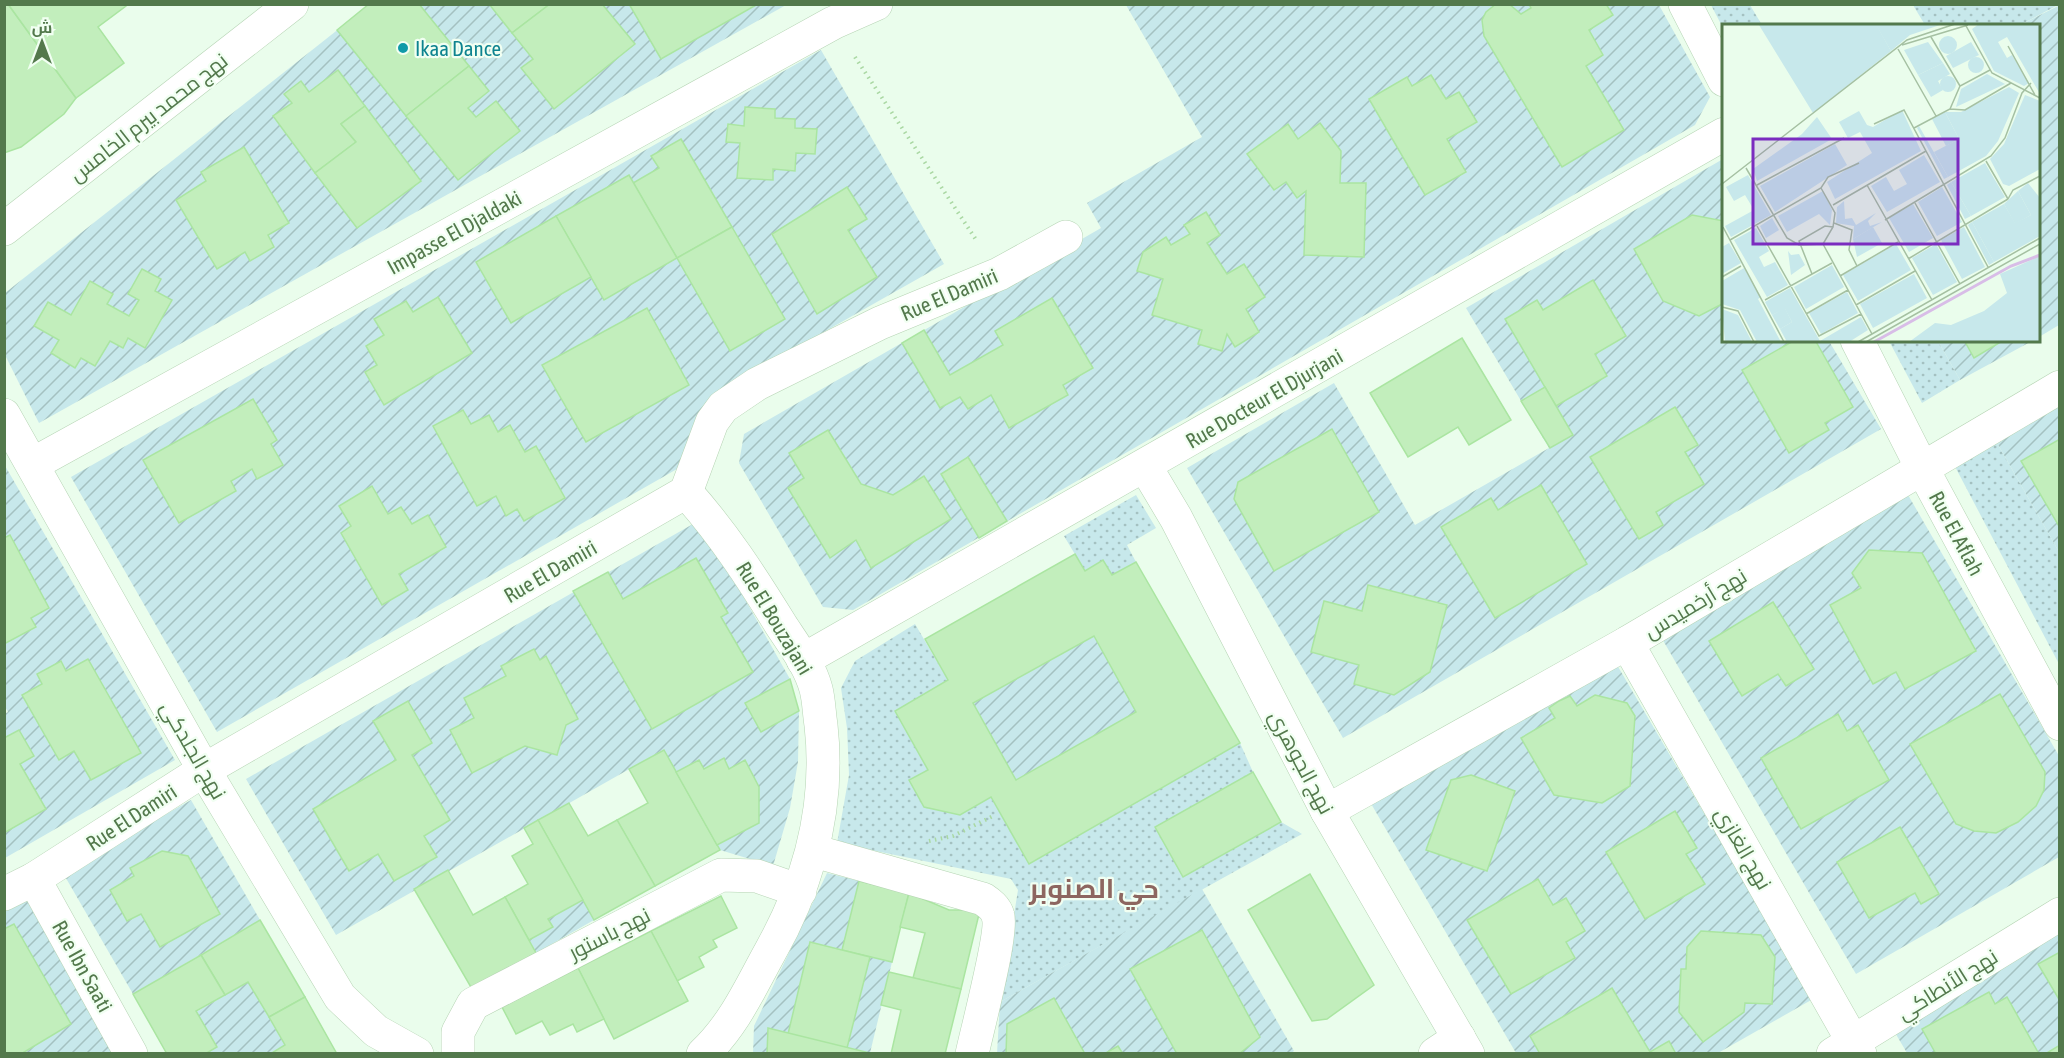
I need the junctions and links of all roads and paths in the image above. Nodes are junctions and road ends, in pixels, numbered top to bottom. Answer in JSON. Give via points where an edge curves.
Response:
{"nodes":[{"id":1,"x":292,"y":4,"type":"edge"},
{"id":2,"x":876,"y":4,"type":"edge"},
{"id":3,"x":1685,"y":4,"type":"edge"},
{"id":4,"x":833,"y":23,"type":"junction"},
{"id":5,"x":1722,"y":76,"type":"edge"},
{"id":6,"x":1722,"y":135,"type":"edge"},
{"id":7,"x":4,"y":229,"type":"edge"},
{"id":8,"x":1066,"y":237,"type":"dead end"},
{"id":9,"x":999,"y":274,"type":"junction"},
{"id":10,"x":1858,"y":342,"type":"edge"},
{"id":11,"x":2060,"y":387,"type":"edge"},
{"id":12,"x":4,"y":415,"type":"edge"},
{"id":13,"x":33,"y":464,"type":"junction"},
{"id":14,"x":1145,"y":466,"type":"junction"},
{"id":15,"x":1922,"y":468,"type":"junction"},
{"id":16,"x":686,"y":492,"type":"junction"},
{"id":17,"x":1627,"y":643,"type":"junction"},
{"id":18,"x":803,"y":660,"type":"junction"},
{"id":19,"x":2060,"y":724,"type":"edge"},
{"id":20,"x":204,"y":770,"type":"junction"},
{"id":21,"x":1327,"y":811,"type":"junction"},
{"id":22,"x":814,"y":851,"type":"junction"},
{"id":23,"x":34,"y":879,"type":"junction"},
{"id":24,"x":800,"y":891,"type":"junction"},
{"id":25,"x":4,"y":894,"type":"edge"},
{"id":26,"x":2060,"y":914,"type":"edge"},
{"id":27,"x":1454,"y":1048,"type":"edge"},
{"id":28,"x":1849,"y":1050,"type":"edge"},
{"id":29,"x":132,"y":1053,"type":"edge"},
{"id":30,"x":417,"y":1053,"type":"edge"},
{"id":31,"x":458,"y":1053,"type":"edge"},
{"id":32,"x":703,"y":1053,"type":"edge"},
{"id":33,"x":972,"y":1053,"type":"edge"}],
"edges":[{"from":1,"to":7,"type":"street","name":"نهج محمد بيرم الخامس"},
{"from":2,"to":4,"type":"street","name":"Impasse El Djaldaki"},
{"from":3,"to":5,"type":"street"},
{"from":4,"to":9,"type":"path"},
{"from":4,"to":13,"type":"street","name":"Impasse El Djaldaki"},
{"from":6,"to":14,"type":"street","name":"Rue Docteur El Djurjani"},
{"from":8,"to":9,"type":"street","name":"Rue El Damiri"},
{"from":9,"to":16,"type":"street","name":"Rue El Damiri","via":[[880,323],[757,384],[723,407],[705,435]]},
{"from":10,"to":15,"type":"street","name":"Rue El Aflah"},
{"from":11,"to":15,"type":"street","name":"نهج أرخميدس"},
{"from":12,"to":13,"type":"street","name":"نهج الجلدكي"},
{"from":13,"to":20,"type":"street","name":"نهج الجلدكي"},
{"from":14,"to":18,"type":"street","name":"Rue Docteur El Djurjani"},
{"from":14,"to":21,"type":"street","name":"نهج الجوهري","via":[[1176,518]]},
{"from":15,"to":17,"type":"street","name":"نهج أرخميدس"},
{"from":15,"to":19,"type":"street","name":"Rue El Aflah"},
{"from":16,"to":18,"type":"street","name":"Rue El Bouzajani","via":[[730,544]]},
{"from":16,"to":20,"type":"street","name":"Rue El Damiri"},
{"from":17,"to":21,"type":"street","name":"نهج أرخميدس"},
{"from":17,"to":28,"type":"street","name":"نهج الغازي"},
{"from":18,"to":22,"type":"street","name":"Rue El Bouzajani","via":[[816,688],[823,746],[823,797]]},
{"from":20,"to":23,"type":"street","name":"Rue El Damiri"},
{"from":20,"to":30,"type":"street","name":"نهج الجلدكي","via":[[340,997],[376,1031]]},
{"from":21,"to":27,"type":"street","name":"نهج الجوهري"},
{"from":22,"to":24,"type":"street","name":"Rue El Bouzajani"},
{"from":22,"to":33,"type":"street","via":[[983,899],[992,906],[999,917],[997,937]]},
{"from":23,"to":25,"type":"street","name":"Rue El Damiri"},
{"from":23,"to":29,"type":"street","name":"Rue Ibn Saati"},
{"from":24,"to":31,"type":"street","name":"نهج باستور","via":[[757,876],[721,875],[473,1004],[458,1032]]},
{"from":24,"to":32,"type":"street","name":"Rue El Bouzajani","via":[[732,1022]]},
{"from":26,"to":28,"type":"street","name":"نهج الأنطاكي"}]}
